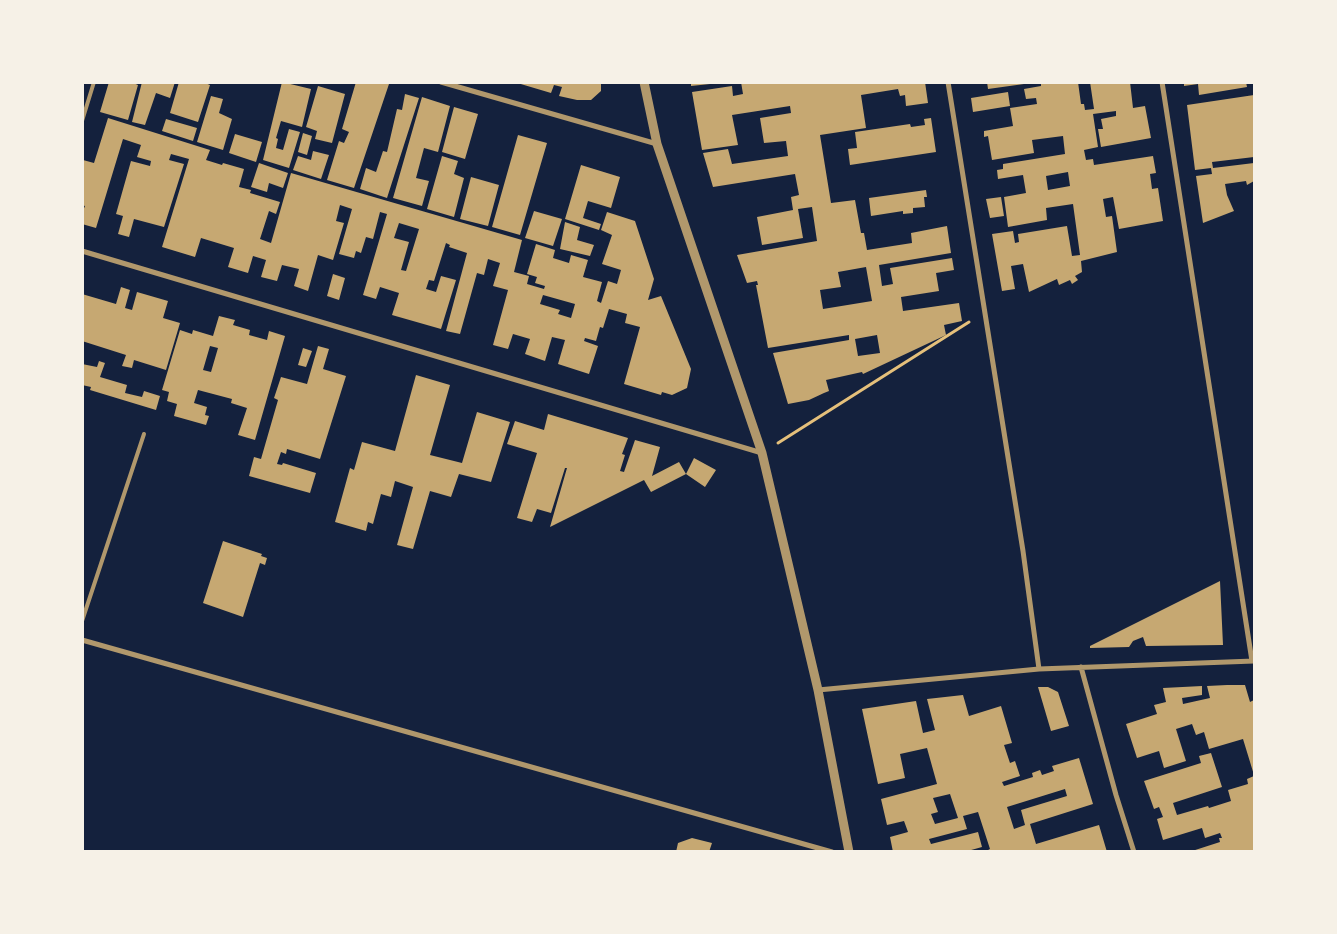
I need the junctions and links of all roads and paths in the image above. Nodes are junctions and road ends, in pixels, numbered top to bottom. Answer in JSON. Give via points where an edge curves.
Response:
{"nodes":[{"id":1,"x":94,"y":82,"type":"edge"},
{"id":2,"x":441,"y":82,"type":"edge"},
{"id":3,"x":644,"y":82,"type":"edge"},
{"id":4,"x":948,"y":82,"type":"edge"},
{"id":5,"x":1162,"y":82,"type":"edge"},
{"id":6,"x":82,"y":121,"type":"edge"},
{"id":7,"x":656,"y":144,"type":"junction"},
{"id":8,"x":82,"y":251,"type":"edge"},
{"id":9,"x":984,"y":312,"type":"junction"},
{"id":10,"x":144,"y":434,"type":"dead end"},
{"id":11,"x":762,"y":453,"type":"junction"},
{"id":12,"x":82,"y":621,"type":"edge"},
{"id":13,"x":82,"y":640,"type":"edge"},
{"id":14,"x":1253,"y":661,"type":"edge"},
{"id":15,"x":1081,"y":667,"type":"junction"},
{"id":16,"x":1039,"y":669,"type":"junction"},
{"id":17,"x":818,"y":690,"type":"junction"},
{"id":18,"x":832,"y":852,"type":"edge"},
{"id":19,"x":849,"y":852,"type":"edge"},
{"id":20,"x":1134,"y":852,"type":"edge"}],
"edges":[{"from":1,"to":6,"type":"lane"},
{"from":2,"to":7,"type":"street"},
{"from":3,"to":7,"type":"street"},
{"from":4,"to":9,"type":"street"},
{"from":5,"to":14,"type":"street"},
{"from":7,"to":11,"type":"street"},
{"from":8,"to":11,"type":"street"},
{"from":9,"to":11,"type":"path"},
{"from":9,"to":16,"type":"street"},
{"from":10,"to":12,"type":"lane"},
{"from":11,"to":17,"type":"street"},
{"from":13,"to":18,"type":"street"},
{"from":14,"to":15,"type":"street"},
{"from":15,"to":16,"type":"street"},
{"from":15,"to":20,"type":"street"},
{"from":16,"to":17,"type":"street"},
{"from":17,"to":19,"type":"street"}]}
